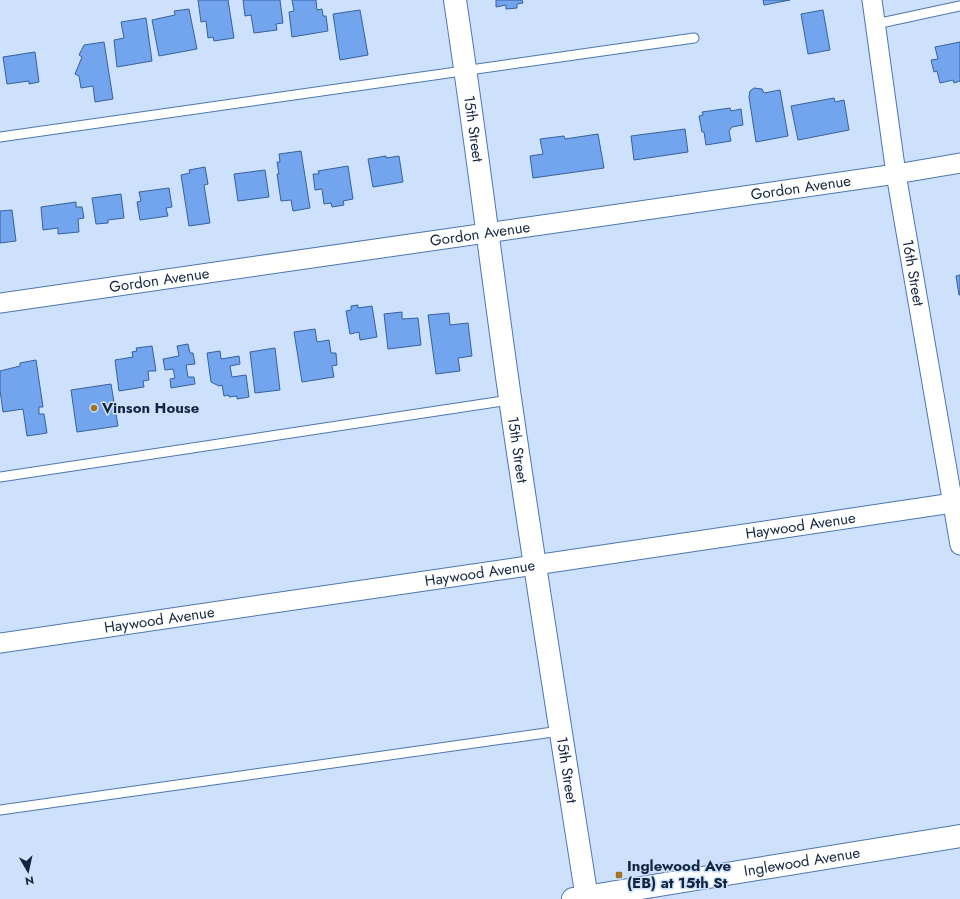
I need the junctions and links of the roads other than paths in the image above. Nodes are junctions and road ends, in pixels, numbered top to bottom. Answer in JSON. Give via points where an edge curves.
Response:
{"nodes":[{"id":1,"x":455,"y":0,"type":"edge"},
{"id":2,"x":872,"y":0,"type":"edge"},
{"id":3,"x":960,"y":6,"type":"edge"},
{"id":4,"x":876,"y":24,"type":"junction"},
{"id":5,"x":694,"y":38,"type":"dead end"},
{"id":6,"x":466,"y":70,"type":"junction"},
{"id":7,"x":0,"y":137,"type":"edge"},
{"id":8,"x":960,"y":163,"type":"edge"},
{"id":9,"x":896,"y":174,"type":"junction"},
{"id":10,"x":486,"y":233,"type":"junction"},
{"id":11,"x":0,"y":302,"type":"edge"},
{"id":12,"x":510,"y":400,"type":"junction"},
{"id":13,"x":0,"y":477,"type":"edge"},
{"id":14,"x":957,"y":502,"type":"edge"},
{"id":15,"x":960,"y":545,"type":"edge"},
{"id":16,"x":535,"y":565,"type":"junction"},
{"id":17,"x":0,"y":643,"type":"edge"},
{"id":18,"x":562,"y":730,"type":"junction"},
{"id":19,"x":0,"y":810,"type":"edge"},
{"id":20,"x":960,"y":836,"type":"edge"},
{"id":21,"x":582,"y":898,"type":"edge"}],
"edges":[{"from":1,"to":6,"type":"main road","name":"15th Street"},
{"from":2,"to":4,"type":"street","name":"16th Street"},
{"from":3,"to":4,"type":"lane"},
{"from":4,"to":9,"type":"street","name":"16th Street"},
{"from":5,"to":6,"type":"lane"},
{"from":6,"to":7,"type":"lane"},
{"from":6,"to":10,"type":"main road","name":"15th Street"},
{"from":8,"to":9,"type":"street","name":"Gordon Avenue"},
{"from":9,"to":10,"type":"street","name":"Gordon Avenue"},
{"from":9,"to":14,"type":"street","name":"16th Street"},
{"from":10,"to":11,"type":"street","name":"Gordon Avenue"},
{"from":10,"to":12,"type":"main road","name":"15th Street"},
{"from":12,"to":13,"type":"lane"},
{"from":12,"to":16,"type":"main road","name":"15th Street"},
{"from":14,"to":15,"type":"street","name":"16th Street"},
{"from":14,"to":16,"type":"street","name":"Haywood Avenue"},
{"from":16,"to":17,"type":"street","name":"Haywood Avenue"},
{"from":16,"to":18,"type":"main road","name":"15th Street"},
{"from":18,"to":19,"type":"lane"},
{"from":18,"to":21,"type":"main road","name":"15th Street"},
{"from":20,"to":21,"type":"main road","name":"Inglewood Avenue"}]}
